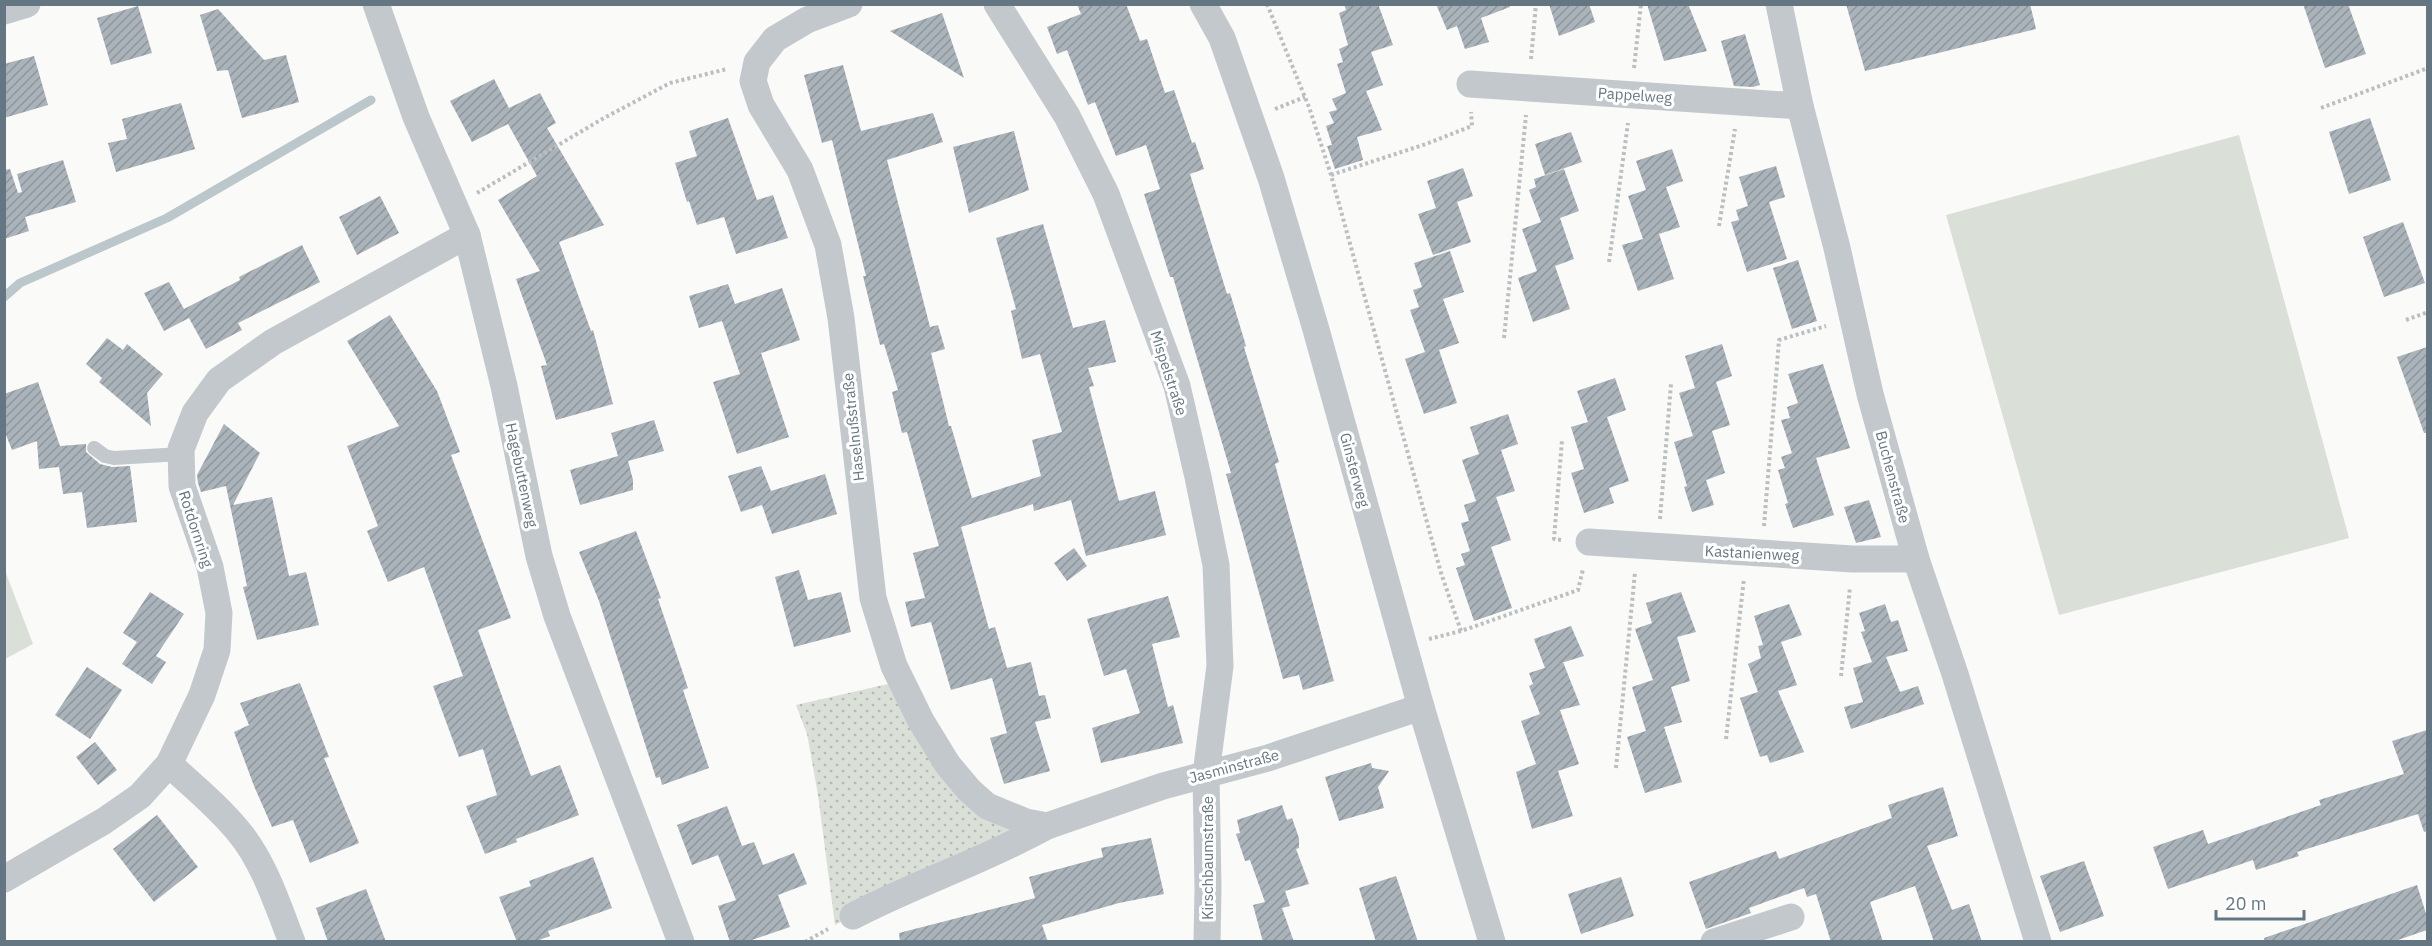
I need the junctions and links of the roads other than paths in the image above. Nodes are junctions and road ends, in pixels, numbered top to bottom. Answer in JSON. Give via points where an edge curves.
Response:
{"nodes":[{"id":1,"x":27,"y":4,"type":"edge"},
{"id":2,"x":376,"y":4,"type":"edge"},
{"id":3,"x":849,"y":4,"type":"edge"},
{"id":4,"x":997,"y":4,"type":"edge"},
{"id":5,"x":1203,"y":4,"type":"edge"},
{"id":6,"x":1779,"y":4,"type":"edge"},
{"id":7,"x":4,"y":10,"type":"edge"},
{"id":8,"x":1470,"y":84,"type":"road end"},
{"id":9,"x":1800,"y":106,"type":"junction"},
{"id":10,"x":467,"y":236,"type":"junction"},
{"id":11,"x":94,"y":448,"type":"dead end"},
{"id":12,"x":181,"y":454,"type":"junction"},
{"id":13,"x":1589,"y":542,"type":"road end"},
{"id":14,"x":1916,"y":559,"type":"junction"},
{"id":15,"x":1421,"y":707,"type":"junction"},
{"id":16,"x":169,"y":764,"type":"junction"},
{"id":17,"x":1206,"y":774,"type":"junction"},
{"id":18,"x":1047,"y":825,"type":"junction"},
{"id":19,"x":4,"y":879,"type":"edge"},
{"id":20,"x":853,"y":916,"type":"dead end"},
{"id":21,"x":1791,"y":917,"type":"dead end"},
{"id":22,"x":292,"y":942,"type":"edge"},
{"id":23,"x":681,"y":942,"type":"edge"},
{"id":24,"x":1207,"y":942,"type":"edge"},
{"id":25,"x":1492,"y":942,"type":"edge"},
{"id":26,"x":1714,"y":942,"type":"edge"},
{"id":27,"x":2038,"y":942,"type":"edge"}],
"edges":[{"from":1,"to":7,"type":"street"},
{"from":2,"to":10,"type":"street","name":"Hagebuttenweg","via":[[416,117]]},
{"from":3,"to":18,"type":"street","name":"Haselnußstraße","via":[[807,20],[775,39],[757,62],[753,81],[761,105],[800,170],[828,244],[841,318],[873,598],[894,666],[948,765],[987,806],[1026,822]]},
{"from":4,"to":17,"type":"street","name":"Mispelstraße","via":[[1067,116],[1106,194],[1177,386],[1216,565],[1220,666]]},
{"from":5,"to":15,"type":"street","name":"Ginsterweg","via":[[1222,38],[1271,178]]},
{"from":6,"to":9,"type":"street","name":"Buchenstraße"},
{"from":8,"to":9,"type":"street","name":"Pappelweg"},
{"from":9,"to":14,"type":"street","name":"Buchenstraße","via":[[1870,394]]},
{"from":10,"to":12,"type":"street","name":"Rotdornring","via":[[273,342],[219,380],[195,413]]},
{"from":10,"to":23,"type":"street","name":"Hagebuttenweg","via":[[545,576],[586,696]]},
{"from":11,"to":12,"type":"lane","via":[[114,458]]},
{"from":12,"to":16,"type":"street","name":"Rotdornring","via":[[182,486],[210,567],[219,613],[217,650],[202,695]]},
{"from":13,"to":14,"type":"street","name":"Kastanienweg","via":[[1853,559]]},
{"from":14,"to":27,"type":"street","name":"Buchenstraße"},
{"from":15,"to":17,"type":"street","name":"Jasminstraße","via":[[1268,758]]},
{"from":15,"to":25,"type":"street","name":"Ginsterweg"},
{"from":16,"to":19,"type":"street","name":"Rotdornring","via":[[140,796]]},
{"from":16,"to":22,"type":"street","via":[[241,834],[268,882]]},
{"from":17,"to":18,"type":"street","name":"Jasminstraße"},
{"from":17,"to":24,"type":"street","name":"Kirschbaumstraße"},
{"from":18,"to":20,"type":"street","name":"Jasminstraße","via":[[997,852]]},
{"from":21,"to":26,"type":"street"}]}
